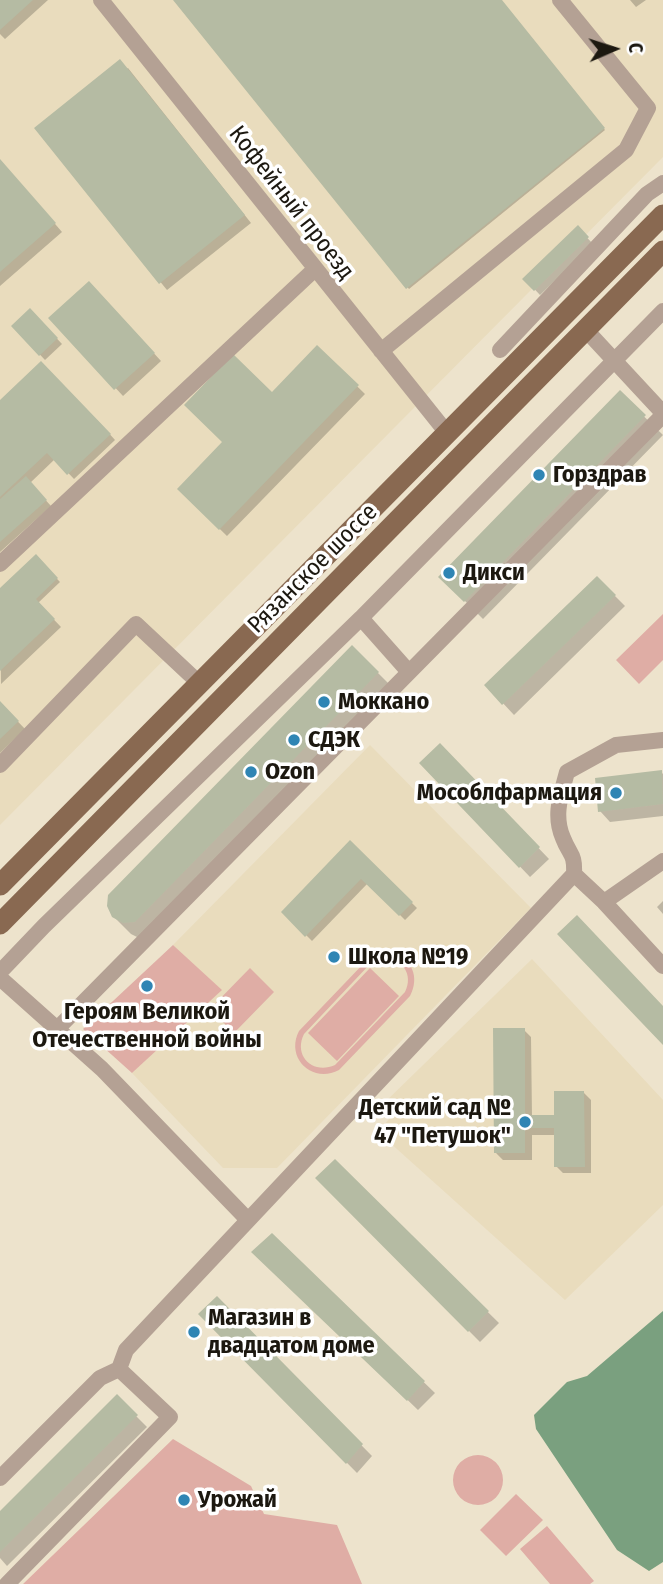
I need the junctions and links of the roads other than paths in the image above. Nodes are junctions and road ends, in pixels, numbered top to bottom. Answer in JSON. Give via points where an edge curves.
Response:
{"nodes":[{"id":1,"x":102,"y":0,"type":"edge"},
{"id":2,"x":560,"y":0,"type":"edge"},
{"id":3,"x":663,"y":183,"type":"edge"},
{"id":4,"x":663,"y":215,"type":"edge"},
{"id":5,"x":663,"y":251,"type":"edge"},
{"id":6,"x":315,"y":270,"type":"junction"},
{"id":7,"x":663,"y":311,"type":"edge"},
{"id":8,"x":586,"y":330,"type":"junction"},
{"id":9,"x":500,"y":350,"type":"dead end"},
{"id":10,"x":380,"y":351,"type":"junction"},
{"id":11,"x":614,"y":360,"type":"junction"},
{"id":12,"x":663,"y":414,"type":"edge"},
{"id":13,"x":447,"y":433,"type":"junction"},
{"id":14,"x":0,"y":564,"type":"edge"},
{"id":15,"x":361,"y":618,"type":"junction"},
{"id":16,"x":408,"y":671,"type":"junction"},
{"id":17,"x":200,"y":684,"type":"junction"},
{"id":18,"x":663,"y":740,"type":"edge"},
{"id":19,"x":0,"y":765,"type":"edge"},
{"id":20,"x":663,"y":861,"type":"edge"},
{"id":21,"x":574,"y":874,"type":"junction"},
{"id":22,"x":0,"y":885,"type":"edge"},
{"id":23,"x":604,"y":902,"type":"junction"},
{"id":24,"x":0,"y":924,"type":"edge"},
{"id":25,"x":663,"y":966,"type":"edge"},
{"id":26,"x":0,"y":972,"type":"edge"},
{"id":27,"x":0,"y":978,"type":"edge"},
{"id":28,"x":57,"y":1028,"type":"junction"},
{"id":29,"x":248,"y":1220,"type":"junction"},
{"id":30,"x":119,"y":1369,"type":"junction"},
{"id":31,"x":0,"y":1478,"type":"edge"},
{"id":32,"x":7,"y":1584,"type":"edge"}],
"edges":[{"from":1,"to":6,"type":"lane","name":"Кофейный проезд"},
{"from":2,"to":10,"type":"lane","via":[[648,108],[626,150]]},
{"from":3,"to":9,"type":"lane","via":[[647,194]]},
{"from":4,"to":13,"type":"main road","name":"Рязанское шоссе"},
{"from":5,"to":8,"type":"main road","name":"Рязанское шоссе"},
{"from":6,"to":10,"type":"lane","name":"Кофейный проезд"},
{"from":6,"to":14,"type":"lane"},
{"from":7,"to":11,"type":"lane"},
{"from":8,"to":11,"type":"lane"},
{"from":8,"to":24,"type":"main road","name":"Рязанское шоссе"},
{"from":10,"to":13,"type":"lane","name":"Кофейный проезд"},
{"from":11,"to":12,"type":"lane"},
{"from":11,"to":15,"type":"lane"},
{"from":12,"to":16,"type":"lane"},
{"from":13,"to":17,"type":"main road","name":"Рязанское шоссе"},
{"from":15,"to":16,"type":"lane"},
{"from":15,"to":26,"type":"lane"},
{"from":16,"to":28,"type":"lane"},
{"from":17,"to":19,"type":"lane","via":[[136,624]]},
{"from":17,"to":22,"type":"main road","name":"Рязанское шоссе"},
{"from":18,"to":21,"type":"lane","via":[[616,745],[567,772],[556,809],[562,837],[575,858]]},
{"from":20,"to":23,"type":"lane"},
{"from":21,"to":23,"type":"lane"},
{"from":21,"to":29,"type":"lane"},
{"from":23,"to":25,"type":"lane"},
{"from":27,"to":28,"type":"lane"},
{"from":28,"to":29,"type":"lane"},
{"from":29,"to":30,"type":"lane","via":[[125,1350]]},
{"from":30,"to":31,"type":"lane","via":[[100,1378]]},
{"from":30,"to":32,"type":"lane","via":[[170,1417]]}]}
